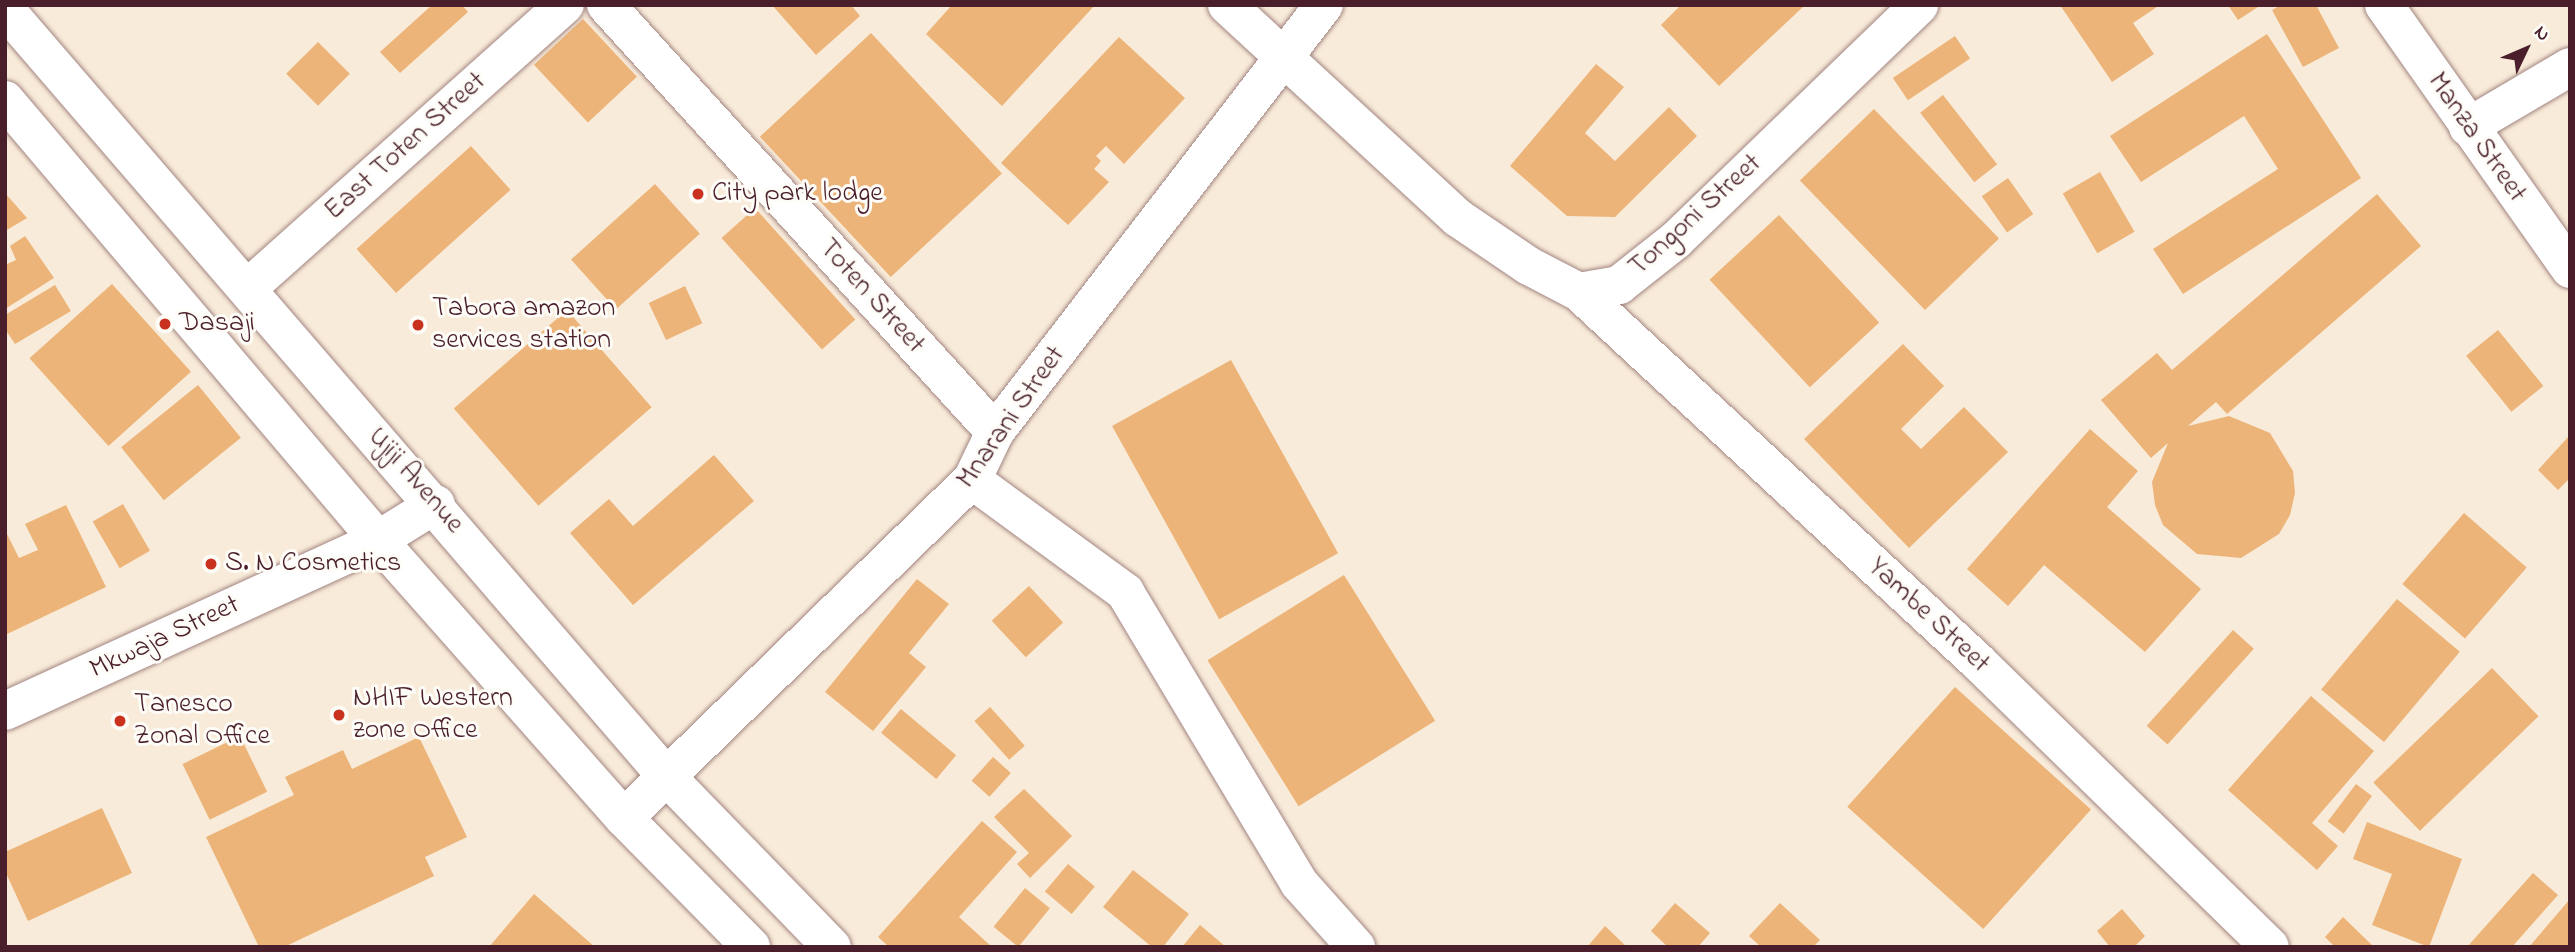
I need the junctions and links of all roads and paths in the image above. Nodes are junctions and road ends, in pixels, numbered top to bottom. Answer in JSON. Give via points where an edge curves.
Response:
{"nodes":[{"id":1,"x":565,"y":5,"type":"edge"},
{"id":2,"x":606,"y":5,"type":"edge"},
{"id":3,"x":1227,"y":5,"type":"edge"},
{"id":4,"x":1324,"y":5,"type":"edge"},
{"id":5,"x":1919,"y":5,"type":"edge"},
{"id":6,"x":2384,"y":5,"type":"edge"},
{"id":7,"x":5,"y":9,"type":"edge"},
{"id":8,"x":1284,"y":59,"type":"junction"},
{"id":9,"x":2570,"y":67,"type":"edge"},
{"id":10,"x":5,"y":100,"type":"edge"},
{"id":11,"x":2468,"y":127,"type":"junction"},
{"id":12,"x":2570,"y":269,"type":"edge"},
{"id":13,"x":248,"y":288,"type":"junction"},
{"id":14,"x":1579,"y":292,"type":"junction"},
{"id":15,"x":995,"y":432,"type":"junction"},
{"id":16,"x":972,"y":481,"type":"junction"},
{"id":17,"x":436,"y":504,"type":"junction"},
{"id":18,"x":378,"y":540,"type":"junction"},
{"id":19,"x":5,"y":711,"type":"edge"},
{"id":20,"x":667,"y":777,"type":"junction"},
{"id":21,"x":624,"y":818,"type":"junction"},
{"id":22,"x":751,"y":947,"type":"edge"},
{"id":23,"x":832,"y":947,"type":"edge"},
{"id":24,"x":1356,"y":947,"type":"edge"},
{"id":25,"x":2270,"y":947,"type":"edge"}],
"edges":[{"from":1,"to":13,"type":"main road","name":"East Toten Street"},
{"from":2,"to":15,"type":"main road","name":"Toten Street"},
{"from":3,"to":8,"type":"main road"},
{"from":4,"to":8,"type":"main road","name":"Mnarani Street"},
{"from":5,"to":14,"type":"main road","name":"Tongoni Street","via":[[1676,240],[1619,285]]},
{"from":6,"to":11,"type":"main road","name":"Manza Street"},
{"from":7,"to":13,"type":"main road","name":"Ujiji Avenue"},
{"from":8,"to":14,"type":"main road","via":[[1458,218],[1529,266]]},
{"from":8,"to":15,"type":"main road","name":"Mnarani Street"},
{"from":9,"to":11,"type":"main road"},
{"from":10,"to":18,"type":"main road"},
{"from":11,"to":12,"type":"main road","name":"Manza Street"},
{"from":13,"to":17,"type":"main road","name":"Ujiji Avenue"},
{"from":14,"to":25,"type":"main road","name":"Yambe Street","via":[[1977,661]]},
{"from":15,"to":16,"type":"main road","name":"Mnarani Street"},
{"from":16,"to":20,"type":"main road","name":"Mnarani Street"},
{"from":16,"to":24,"type":"main road","via":[[1125,592],[1299,883]]},
{"from":17,"to":18,"type":"main road","name":"Mkwaja Street"},
{"from":17,"to":20,"type":"main road","name":"Ujiji Avenue"},
{"from":18,"to":19,"type":"main road","name":"Mkwaja Street"},
{"from":18,"to":21,"type":"main road"},
{"from":20,"to":21,"type":"main road","name":"Mnarani Street"},
{"from":20,"to":23,"type":"main road","name":"Ujiji Avenue"},
{"from":21,"to":22,"type":"main road"}]}
